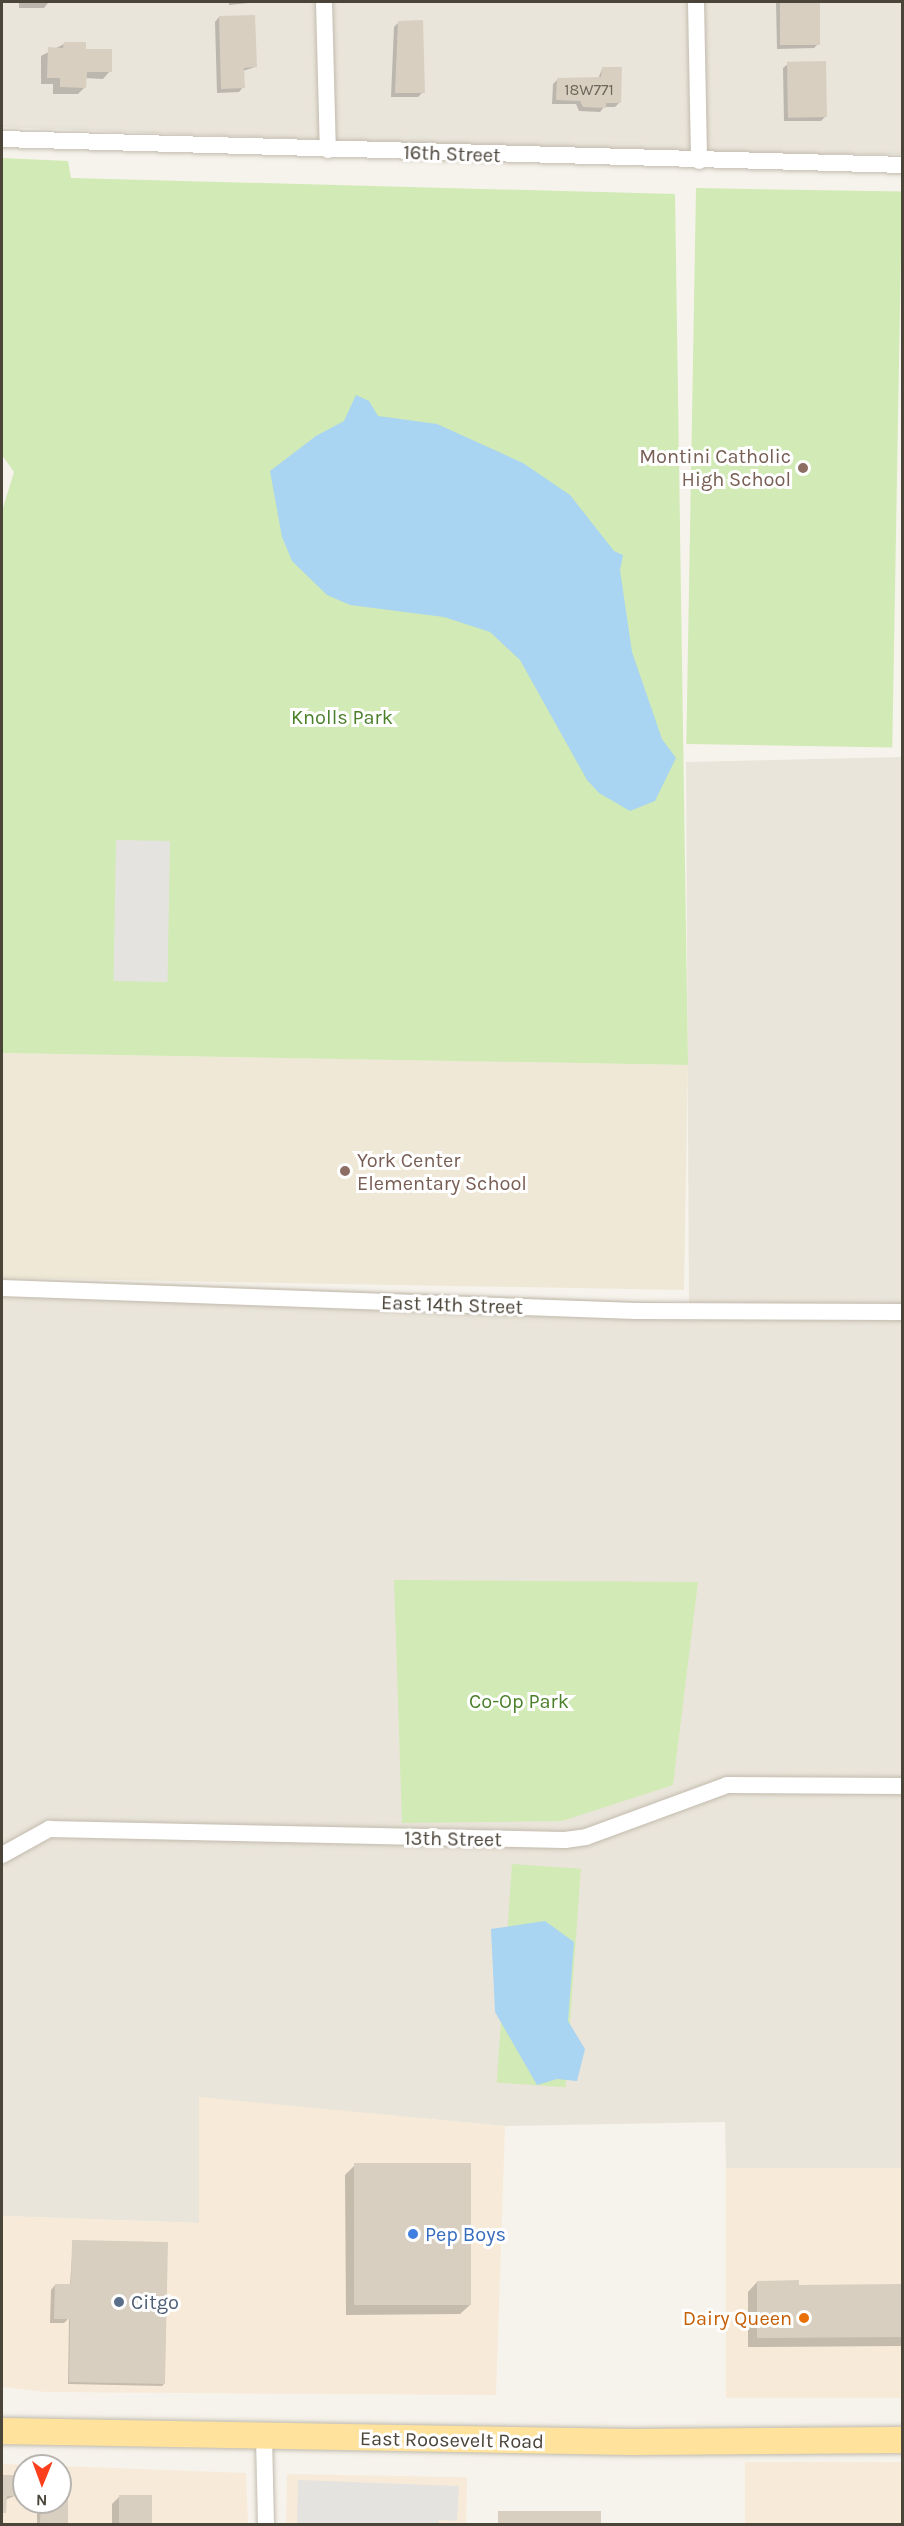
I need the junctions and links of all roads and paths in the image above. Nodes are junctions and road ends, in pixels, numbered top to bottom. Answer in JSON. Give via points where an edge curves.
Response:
{"nodes":[{"id":1,"x":324,"y":2,"type":"edge"},
{"id":2,"x":696,"y":2,"type":"edge"},
{"id":3,"x":2,"y":139,"type":"edge"},
{"id":4,"x":328,"y":150,"type":"junction"},
{"id":5,"x":699,"y":161,"type":"junction"},
{"id":6,"x":903,"y":165,"type":"edge"},
{"id":7,"x":2,"y":1288,"type":"edge"},
{"id":8,"x":903,"y":1312,"type":"edge"},
{"id":9,"x":903,"y":1786,"type":"edge"},
{"id":10,"x":2,"y":1855,"type":"edge"},
{"id":11,"x":2,"y":2431,"type":"edge"},
{"id":12,"x":264,"y":2438,"type":"junction"},
{"id":13,"x":903,"y":2440,"type":"edge"},
{"id":14,"x":266,"y":2524,"type":"edge"}],
"edges":[{"from":1,"to":4,"type":"street"},
{"from":2,"to":5,"type":"street"},
{"from":3,"to":4,"type":"street","name":"16th Street"},
{"from":4,"to":5,"type":"street","name":"16th Street"},
{"from":5,"to":6,"type":"street","name":"16th Street"},
{"from":7,"to":8,"type":"street","name":"East 14th Street","via":[[636,1311]]},
{"from":9,"to":10,"type":"street","name":"13th Street","via":[[727,1785],[586,1837],[565,1840],[49,1829]]},
{"from":11,"to":12,"type":"main road","name":"East Roosevelt Road"},
{"from":12,"to":13,"type":"main road","name":"East Roosevelt Road"},
{"from":12,"to":14,"type":"street"}]}
